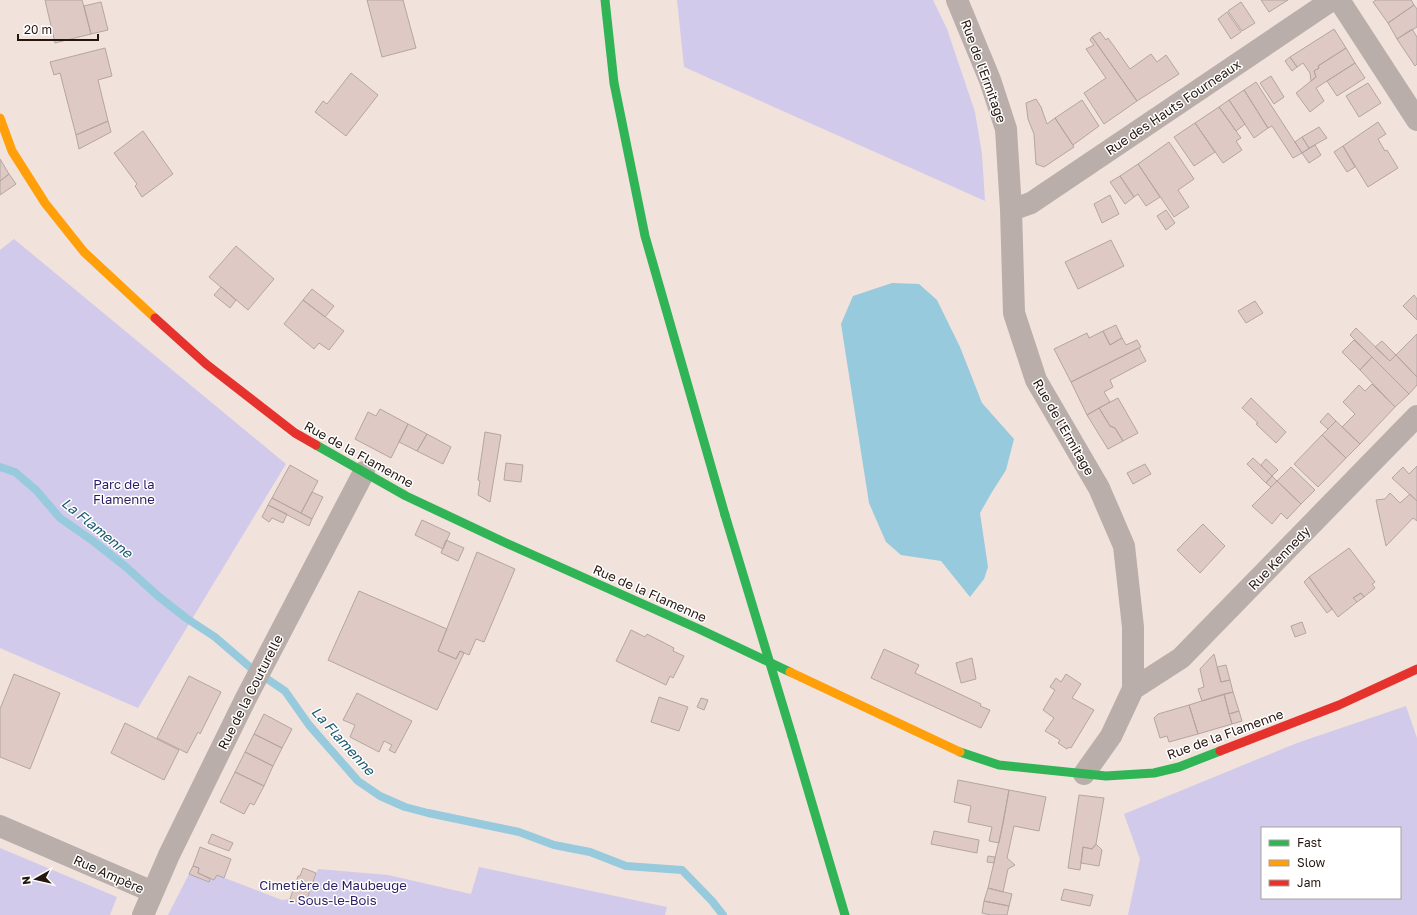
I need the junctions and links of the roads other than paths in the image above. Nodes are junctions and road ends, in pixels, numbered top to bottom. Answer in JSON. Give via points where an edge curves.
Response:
{"nodes":[{"id":1,"x":605,"y":0,"type":"edge"},
{"id":2,"x":958,"y":0,"type":"edge"},
{"id":3,"x":1332,"y":0,"type":"edge"},
{"id":4,"x":1339,"y":0,"type":"edge"},
{"id":5,"x":0,"y":118,"type":"edge"},
{"id":6,"x":1417,"y":120,"type":"edge"},
{"id":7,"x":1011,"y":210,"type":"junction"},
{"id":8,"x":1417,"y":416,"type":"edge"},
{"id":9,"x":364,"y":472,"type":"junction"},
{"id":10,"x":1417,"y":669,"type":"edge"},
{"id":11,"x":1133,"y":689,"type":"junction"},
{"id":12,"x":1084,"y":774,"type":"junction"},
{"id":13,"x":0,"y":826,"type":"edge"},
{"id":14,"x":153,"y":892,"type":"junction"},
{"id":15,"x":143,"y":915,"type":"edge"},
{"id":16,"x":845,"y":915,"type":"edge"}],
"edges":[{"from":1,"to":16,"type":"street","bridge":true,"via":[[614,83],[645,236],[725,515]]},
{"from":2,"to":7,"type":"street","name":"Rue de l'Ermitage","via":[[990,80],[1006,129]]},
{"from":3,"to":7,"type":"street","name":"Rue des Hauts Fourneaux","via":[[1031,203]]},
{"from":4,"to":6,"type":"street"},
{"from":5,"to":9,"type":"street","name":"Rue de la Flamenne","via":[[12,151],[45,203],[84,252],[206,364],[277,420],[295,434]]},
{"from":7,"to":11,"type":"street","name":"Rue de l'Ermitage","via":[[1014,313],[1036,380],[1099,488],[1124,546],[1133,627]]},
{"from":8,"to":11,"type":"street","name":"Rue Kennedy","via":[[1181,658]]},
{"from":9,"to":12,"type":"street","name":"Rue de la Flamenne","via":[[406,496],[699,629],[966,755],[999,764]]},
{"from":9,"to":14,"type":"street","name":"Rue de la Couturelle","via":[[245,700]]},
{"from":10,"to":12,"type":"street","name":"Rue de la Flamenne","via":[[1339,705],[1179,767],[1128,775]]},
{"from":11,"to":12,"type":"street","name":"Rue de l'Ermitage","via":[[1111,736]]},
{"from":13,"to":14,"type":"street","name":"Rue Ampère"},
{"from":14,"to":15,"type":"street","name":"Rue de la Couturelle"}]}
